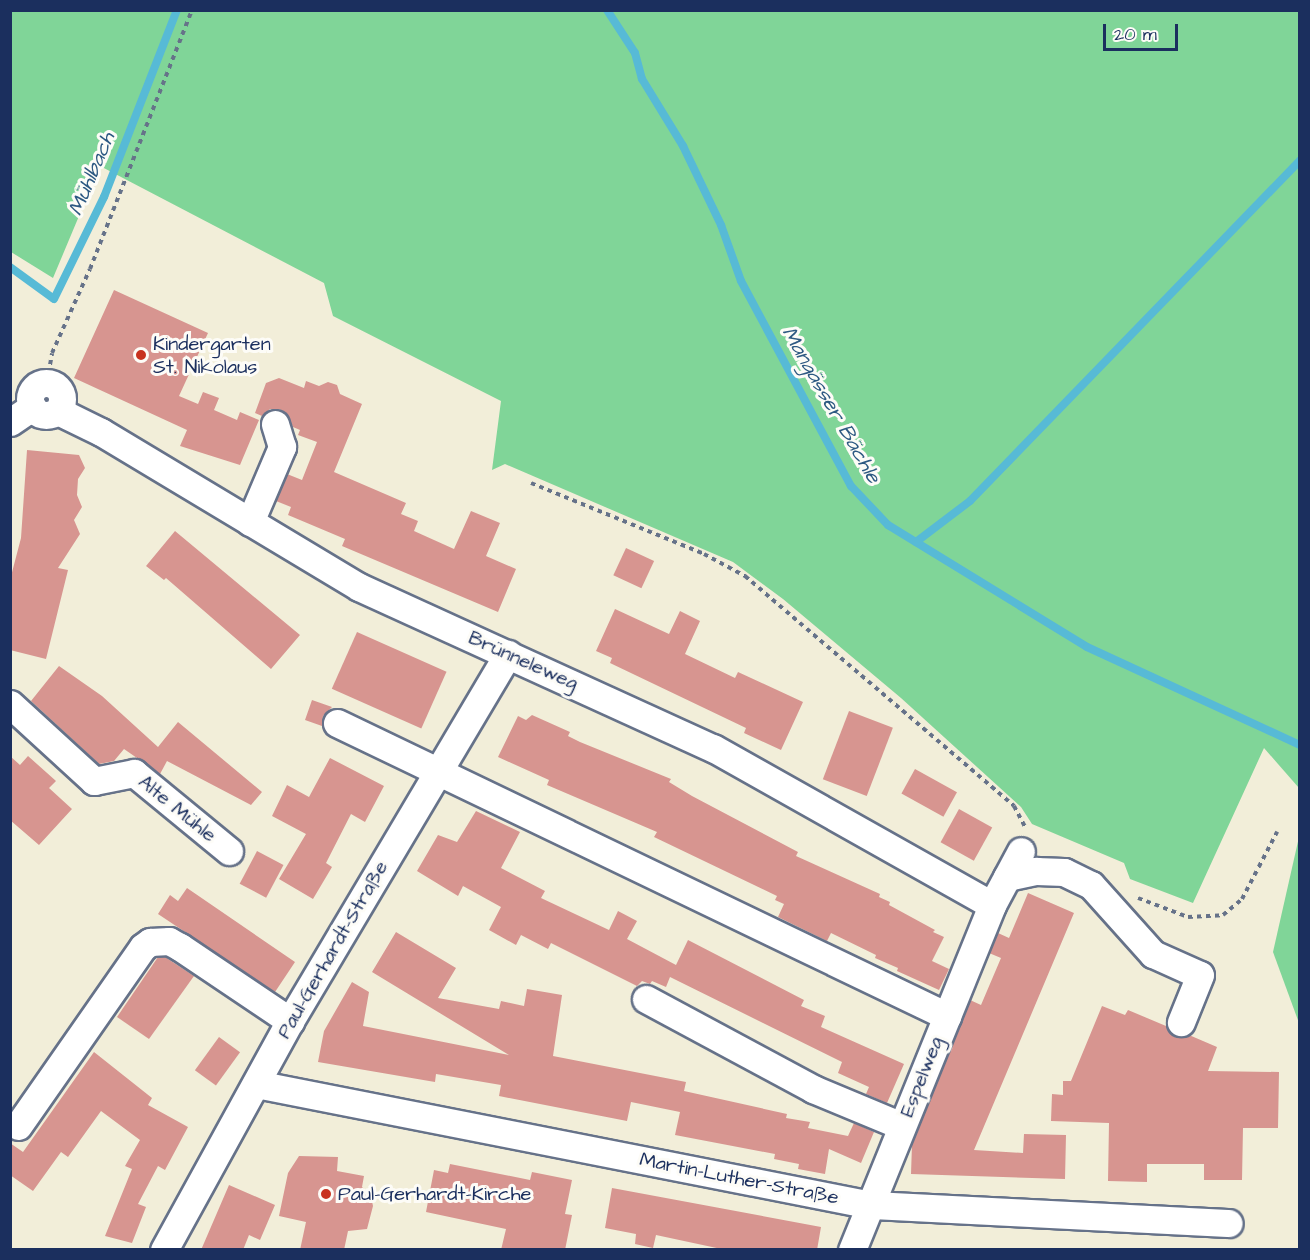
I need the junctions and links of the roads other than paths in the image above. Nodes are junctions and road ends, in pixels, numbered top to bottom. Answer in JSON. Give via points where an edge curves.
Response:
{"nodes":[{"id":1,"x":47,"y":382,"type":"road end"},
{"id":2,"x":33,"y":413,"type":"edge"},
{"id":3,"x":275,"y":424,"type":"dead end"},
{"id":4,"x":250,"y":522,"type":"junction"},
{"id":5,"x":508,"y":654,"type":"junction"},
{"id":6,"x":10,"y":704,"type":"edge"},
{"id":7,"x":337,"y":723,"type":"dead end"},
{"id":8,"x":438,"y":772,"type":"junction"},
{"id":9,"x":229,"y":851,"type":"dead end"},
{"id":10,"x":1021,"y":852,"type":"road end"},
{"id":11,"x":1007,"y":877,"type":"junction"},
{"id":12,"x":992,"y":905,"type":"junction"},
{"id":13,"x":646,"y":999,"type":"dead end"},
{"id":14,"x":947,"y":1016,"type":"junction"},
{"id":15,"x":290,"y":1021,"type":"junction"},
{"id":16,"x":1181,"y":1022,"type":"dead end"},
{"id":17,"x":256,"y":1084,"type":"junction"},
{"id":18,"x":18,"y":1126,"type":"dead end"},
{"id":19,"x":902,"y":1126,"type":"junction"},
{"id":20,"x":871,"y":1205,"type":"junction"},
{"id":21,"x":1229,"y":1224,"type":"dead end"},
{"id":22,"x":164,"y":1250,"type":"edge"},
{"id":23,"x":852,"y":1250,"type":"edge"}],
"edges":[{"from":1,"to":2,"type":"street","via":[[62,392],[63,403]]},
{"from":2,"to":4,"type":"street","name":"Brünneleweg","via":[[101,432]]},
{"from":3,"to":4,"type":"street","via":[[282,447]]},
{"from":4,"to":5,"type":"street","name":"Brünneleweg","via":[[359,587]]},
{"from":5,"to":8,"type":"street","name":"Paul-Gerhardt-Straße"},
{"from":5,"to":12,"type":"street","name":"Brünneleweg","via":[[713,748]]},
{"from":6,"to":9,"type":"street","name":"Alte Mühle","via":[[94,781],[134,773]]},
{"from":7,"to":8,"type":"street"},
{"from":8,"to":14,"type":"street"},
{"from":8,"to":15,"type":"street","name":"Paul-Gerhardt-Straße"},
{"from":10,"to":11,"type":"street","name":"Espelweg"},
{"from":11,"to":12,"type":"street","name":"Espelweg"},
{"from":11,"to":16,"type":"street","via":[[1036,871],[1064,872],[1091,885],[1153,954],[1200,975]]},
{"from":12,"to":14,"type":"street","name":"Espelweg"},
{"from":13,"to":19,"type":"street","via":[[813,1089]]},
{"from":14,"to":19,"type":"street","name":"Espelweg"},
{"from":15,"to":17,"type":"street","name":"Paul-Gerhardt-Straße"},
{"from":15,"to":18,"type":"street","via":[[180,947],[169,941],[150,942]]},
{"from":17,"to":20,"type":"street","name":"Martin-Luther-Straße"},
{"from":17,"to":22,"type":"street","name":"Paul-Gerhardt-Straße"},
{"from":19,"to":20,"type":"street","name":"Espelweg"},
{"from":20,"to":21,"type":"street","name":"Martin-Luther-Straße"},
{"from":20,"to":23,"type":"street","name":"Espelweg"}]}
